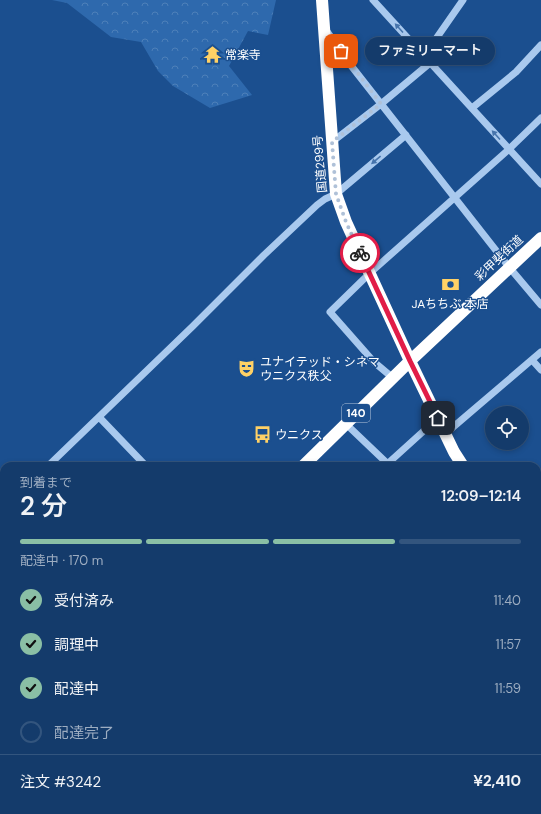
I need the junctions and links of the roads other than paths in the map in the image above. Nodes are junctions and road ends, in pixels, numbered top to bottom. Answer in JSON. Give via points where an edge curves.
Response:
{"nodes":[{"id":1,"x":322,"y":0,"type":"edge"},
{"id":2,"x":373,"y":0,"type":"edge"},
{"id":3,"x":463,"y":0,"type":"edge"},
{"id":4,"x":324,"y":27,"type":"junction"},
{"id":5,"x":541,"y":45,"type":"edge"},
{"id":6,"x":424,"y":56,"type":"junction"},
{"id":7,"x":430,"y":63,"type":"junction"},
{"id":8,"x":381,"y":104,"type":"junction"},
{"id":9,"x":472,"y":108,"type":"junction"},
{"id":10,"x":541,"y":118,"type":"edge"},
{"id":11,"x":406,"y":135,"type":"junction"},
{"id":12,"x":332,"y":142,"type":"junction"},
{"id":13,"x":509,"y":149,"type":"junction"},
{"id":14,"x":541,"y":184,"type":"edge"},
{"id":15,"x":336,"y":194,"type":"junction"},
{"id":16,"x":455,"y":197,"type":"junction"},
{"id":17,"x":541,"y":238,"type":"edge"},
{"id":18,"x":509,"y":267,"type":"junction"},
{"id":19,"x":370,"y":273,"type":"junction"},
{"id":20,"x":541,"y":305,"type":"edge"},
{"id":21,"x":541,"y":352,"type":"edge"},
{"id":22,"x":532,"y":360,"type":"junction"},
{"id":23,"x":410,"y":361,"type":"junction"},
{"id":24,"x":541,"y":370,"type":"edge"},
{"id":25,"x":393,"y":378,"type":"junction"},
{"id":26,"x":99,"y":417,"type":"junction"},
{"id":27,"x":438,"y":418,"type":"junction"},
{"id":28,"x":346,"y":424,"type":"junction"},
{"id":29,"x":445,"y":434,"type":"junction"},
{"id":30,"x":52,"y":462,"type":"edge"},
{"id":31,"x":142,"y":462,"type":"edge"},
{"id":32,"x":309,"y":462,"type":"edge"},
{"id":33,"x":385,"y":462,"type":"edge"},
{"id":34,"x":391,"y":462,"type":"edge"},
{"id":35,"x":460,"y":462,"type":"edge"}],
"edges":[{"from":1,"to":4,"type":"highway","name":"国道299号"},
{"from":6,"to":2,"type":"street","one_way":true},
{"from":3,"to":6,"type":"street"},
{"from":4,"to":8,"type":"street"},
{"from":4,"to":12,"type":"highway","name":"国道299号"},
{"from":5,"to":9,"type":"street","via":[[516,72]]},
{"from":6,"to":7,"type":"street"},
{"from":7,"to":8,"type":"street"},
{"from":7,"to":9,"type":"street"},
{"from":8,"to":11,"type":"street"},
{"from":8,"to":12,"type":"street"},
{"from":13,"to":9,"type":"street","one_way":true},
{"from":10,"to":13,"type":"street"},
{"from":11,"to":15,"type":"street","one_way":true},
{"from":11,"to":16,"type":"street"},
{"from":12,"to":15,"type":"highway","name":"国道299号"},
{"from":13,"to":14,"type":"street"},
{"from":13,"to":16,"type":"street"},
{"from":15,"to":19,"type":"highway","name":"国道299号"},
{"from":15,"to":26,"type":"street","via":[[317,205]]},
{"from":16,"to":18,"type":"street"},
{"from":16,"to":19,"type":"street"},
{"from":17,"to":18,"type":"highway","name":"彩甲斐街道","number":"140"},
{"from":18,"to":20,"type":"street"},
{"from":18,"to":23,"type":"highway","name":"彩甲斐街道","number":"140"},
{"from":19,"to":23,"type":"highway","name":"国道299号"},
{"from":19,"to":25,"type":"street","via":[[330,312],[374,362]]},
{"from":21,"to":22,"type":"street"},
{"from":22,"to":24,"type":"street"},
{"from":22,"to":29,"type":"street"},
{"from":23,"to":25,"type":"highway","name":"彩甲斐街道","number":"140"},
{"from":23,"to":27,"type":"highway","name":"国道299号"},
{"from":25,"to":28,"type":"highway","name":"彩甲斐街道","number":"140"},
{"from":26,"to":30,"type":"street"},
{"from":26,"to":31,"type":"street"},
{"from":27,"to":29,"type":"highway","name":"国道299号"},
{"from":27,"to":34,"type":"street"},
{"from":28,"to":32,"type":"highway","name":"彩甲斐街道","number":"140"},
{"from":28,"to":33,"type":"street"},
{"from":29,"to":35,"type":"highway","name":"国道299号"}]}
